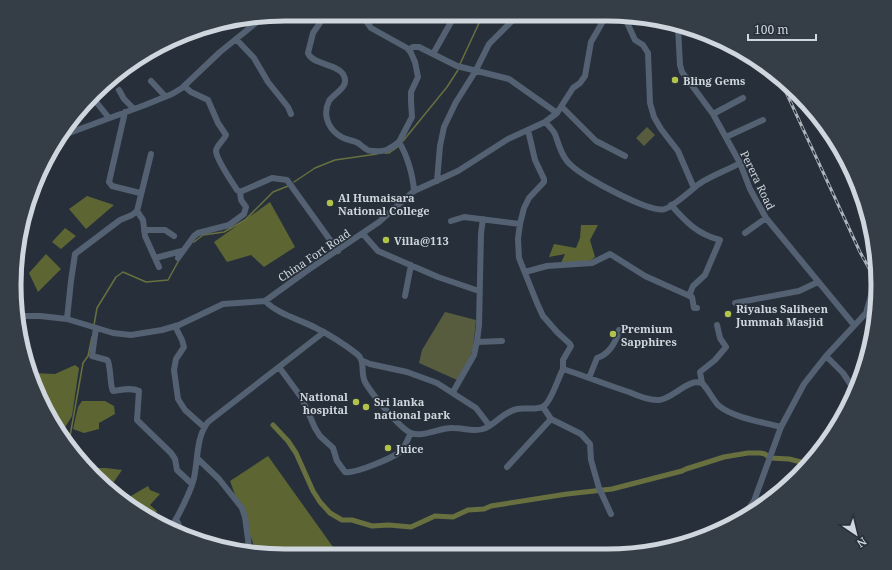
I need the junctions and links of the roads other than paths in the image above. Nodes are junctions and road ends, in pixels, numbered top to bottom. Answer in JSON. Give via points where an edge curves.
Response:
{"nodes":[{"id":1,"x":321,"y":21,"type":"edge"},
{"id":2,"x":366,"y":21,"type":"edge"},
{"id":3,"x":452,"y":21,"type":"edge"},
{"id":4,"x":513,"y":21,"type":"edge"},
{"id":5,"x":603,"y":21,"type":"edge"},
{"id":6,"x":627,"y":22,"type":"edge"},
{"id":7,"x":256,"y":23,"type":"edge"},
{"id":8,"x":678,"y":31,"type":"edge"},
{"id":9,"x":236,"y":39,"type":"junction"},
{"id":10,"x":409,"y":50,"type":"junction"},
{"id":11,"x":433,"y":54,"type":"junction"},
{"id":12,"x":475,"y":72,"type":"junction"},
{"id":13,"x":151,"y":80,"type":"dead end"},
{"id":14,"x":184,"y":86,"type":"junction"},
{"id":15,"x":119,"y":90,"type":"dead end"},
{"id":16,"x":165,"y":96,"type":"junction"},
{"id":17,"x":743,"y":98,"type":"dead end"},
{"id":18,"x":95,"y":101,"type":"edge"},
{"id":19,"x":562,"y":106,"type":"junction"},
{"id":20,"x":134,"y":109,"type":"junction"},
{"id":21,"x":125,"y":112,"type":"junction"},
{"id":22,"x":557,"y":113,"type":"junction"},
{"id":23,"x":291,"y":114,"type":"dead end"},
{"id":24,"x":713,"y":114,"type":"junction"},
{"id":25,"x":109,"y":118,"type":"junction"},
{"id":26,"x":763,"y":120,"type":"dead end"},
{"id":27,"x":545,"y":122,"type":"junction"},
{"id":28,"x":528,"y":130,"type":"junction"},
{"id":29,"x":69,"y":133,"type":"edge"},
{"id":30,"x":726,"y":137,"type":"junction"},
{"id":31,"x":399,"y":142,"type":"junction"},
{"id":32,"x":151,"y":154,"type":"dead end"},
{"id":33,"x":625,"y":156,"type":"dead end"},
{"id":34,"x":740,"y":164,"type":"junction"},
{"id":35,"x":437,"y":181,"type":"junction"},
{"id":36,"x":694,"y":188,"type":"junction"},
{"id":37,"x":414,"y":191,"type":"junction"},
{"id":38,"x":240,"y":192,"type":"junction"},
{"id":39,"x":140,"y":193,"type":"junction"},
{"id":40,"x":670,"y":205,"type":"junction"},
{"id":41,"x":137,"y":211,"type":"junction"},
{"id":42,"x":766,"y":218,"type":"junction"},
{"id":43,"x":484,"y":219,"type":"junction"},
{"id":44,"x":451,"y":220,"type":"dead end"},
{"id":45,"x":520,"y":224,"type":"junction"},
{"id":46,"x":144,"y":230,"type":"junction"},
{"id":47,"x":745,"y":233,"type":"dead end"},
{"id":48,"x":363,"y":234,"type":"junction"},
{"id":49,"x":174,"y":236,"type":"dead end"},
{"id":50,"x":338,"y":250,"type":"junction"},
{"id":51,"x":182,"y":251,"type":"junction"},
{"id":52,"x":155,"y":258,"type":"junction"},
{"id":53,"x":178,"y":258,"type":"dead end"},
{"id":54,"x":411,"y":265,"type":"junction"},
{"id":55,"x":159,"y":267,"type":"dead end"},
{"id":56,"x":525,"y":272,"type":"junction"},
{"id":57,"x":818,"y":282,"type":"junction"},
{"id":58,"x":479,"y":290,"type":"junction"},
{"id":59,"x":405,"y":296,"type":"dead end"},
{"id":60,"x":689,"y":296,"type":"junction"},
{"id":61,"x":870,"y":298,"type":"edge"},
{"id":62,"x":265,"y":302,"type":"junction"},
{"id":63,"x":735,"y":302,"type":"dead end"},
{"id":64,"x":697,"y":308,"type":"dead end"},
{"id":65,"x":23,"y":316,"type":"edge"},
{"id":66,"x":67,"y":319,"type":"junction"},
{"id":67,"x":717,"y":325,"type":"dead end"},
{"id":68,"x":854,"y":325,"type":"junction"},
{"id":69,"x":175,"y":326,"type":"junction"},
{"id":70,"x":94,"y":327,"type":"junction"},
{"id":71,"x":619,"y":330,"type":"dead end"},
{"id":72,"x":324,"y":332,"type":"junction"},
{"id":73,"x":502,"y":341,"type":"dead end"},
{"id":74,"x":477,"y":342,"type":"junction"},
{"id":75,"x":826,"y":356,"type":"junction"},
{"id":76,"x":363,"y":361,"type":"junction"},
{"id":77,"x":278,"y":367,"type":"junction"},
{"id":78,"x":563,"y":368,"type":"junction"},
{"id":79,"x":589,"y":378,"type":"junction"},
{"id":80,"x":702,"y":383,"type":"junction"},
{"id":81,"x":851,"y":385,"type":"edge"},
{"id":82,"x":453,"y":392,"type":"junction"},
{"id":83,"x":543,"y":407,"type":"junction"},
{"id":84,"x":550,"y":419,"type":"junction"},
{"id":85,"x":490,"y":425,"type":"junction"},
{"id":86,"x":204,"y":427,"type":"junction"},
{"id":87,"x":781,"y":427,"type":"junction"},
{"id":88,"x":411,"y":433,"type":"junction"},
{"id":89,"x":198,"y":459,"type":"junction"},
{"id":90,"x":507,"y":466,"type":"dead end"},
{"id":91,"x":192,"y":484,"type":"junction"},
{"id":92,"x":754,"y":501,"type":"junction"},
{"id":93,"x":759,"y":501,"type":"edge"},
{"id":94,"x":749,"y":508,"type":"edge"},
{"id":95,"x":611,"y":514,"type":"dead end"},
{"id":96,"x":176,"y":519,"type":"junction"},
{"id":97,"x":173,"y":524,"type":"edge"},
{"id":98,"x":180,"y":527,"type":"edge"},
{"id":99,"x":249,"y":547,"type":"edge"}],
"edges":[{"from":1,"to":31,"type":"street","via":[[313,33],[308,52],[311,58],[340,71],[345,80],[344,87],[330,100],[326,116],[330,127],[345,140],[357,142],[367,150],[383,152]]},
{"from":2,"to":10,"type":"street","via":[[371,28]]},
{"from":3,"to":11,"type":"street"},
{"from":4,"to":12,"type":"street","via":[[489,44]]},
{"from":5,"to":19,"type":"street","name":"China Fort Road","via":[[591,42],[585,76],[573,88]]},
{"from":6,"to":36,"type":"street","via":[[635,40],[643,45],[648,53],[650,103],[654,116],[678,151]]},
{"from":7,"to":9,"type":"street"},
{"from":8,"to":24,"type":"street","name":"Perera Road","via":[[682,72]]},
{"from":9,"to":14,"type":"street"},
{"from":9,"to":23,"type":"street","via":[[254,58]]},
{"from":10,"to":11,"type":"street","via":[[419,47]]},
{"from":10,"to":31,"type":"street","via":[[418,77],[411,92],[412,117]]},
{"from":11,"to":12,"type":"street"},
{"from":12,"to":22,"type":"street","via":[[509,80]]},
{"from":12,"to":35,"type":"street","via":[[444,127]]},
{"from":13,"to":16,"type":"street"},
{"from":14,"to":16,"type":"street"},
{"from":14,"to":38,"type":"street","via":[[210,103],[226,135],[217,148],[217,155]]},
{"from":15,"to":20,"type":"street"},
{"from":16,"to":20,"type":"street"},
{"from":17,"to":24,"type":"street"},
{"from":18,"to":25,"type":"street"},
{"from":19,"to":22,"type":"street","name":"China Fort Road"},
{"from":19,"to":33,"type":"street","via":[[596,141]]},
{"from":20,"to":21,"type":"street"},
{"from":21,"to":25,"type":"street"},
{"from":21,"to":39,"type":"street","via":[[109,182],[112,186]]},
{"from":22,"to":27,"type":"street","name":"China Fort Road"},
{"from":24,"to":30,"type":"street","name":"Perera Road"},
{"from":25,"to":29,"type":"street"},
{"from":26,"to":30,"type":"street"},
{"from":27,"to":28,"type":"street","name":"China Fort Road"},
{"from":27,"to":40,"type":"street","via":[[568,162],[590,179],[657,210]]},
{"from":28,"to":35,"type":"street","name":"China Fort Road"},
{"from":28,"to":45,"type":"street","via":[[535,160],[544,182],[529,198]]},
{"from":30,"to":34,"type":"street","name":"Perera Road"},
{"from":31,"to":37,"type":"street","via":[[411,174]]},
{"from":32,"to":39,"type":"street"},
{"from":34,"to":36,"type":"street"},
{"from":34,"to":42,"type":"street","name":"Perera Road"},
{"from":35,"to":37,"type":"street","name":"China Fort Road"},
{"from":36,"to":40,"type":"street"},
{"from":37,"to":48,"type":"street","name":"China Fort Road"},
{"from":38,"to":50,"type":"street","via":[[272,178],[287,180]]},
{"from":38,"to":51,"type":"street","via":[[241,200],[246,207],[244,214],[229,225],[198,233]]},
{"from":39,"to":41,"type":"street"},
{"from":40,"to":60,"type":"street","via":[[690,226],[720,240],[705,275],[698,278]]},
{"from":41,"to":46,"type":"street"},
{"from":41,"to":66,"type":"street","via":[[120,220],[75,254]]},
{"from":42,"to":47,"type":"street"},
{"from":42,"to":57,"type":"street","name":"Perera Road"},
{"from":43,"to":44,"type":"street"},
{"from":43,"to":45,"type":"street"},
{"from":43,"to":58,"type":"street","via":[[481,233]]},
{"from":45,"to":56,"type":"street","via":[[519,258]]},
{"from":46,"to":49,"type":"street","via":[[165,230]]},
{"from":46,"to":52,"type":"street"},
{"from":48,"to":50,"type":"street","name":"China Fort Road"},
{"from":48,"to":54,"type":"street","via":[[378,251]]},
{"from":50,"to":62,"type":"street","name":"China Fort Road"},
{"from":51,"to":52,"type":"street"},
{"from":51,"to":53,"type":"street"},
{"from":52,"to":55,"type":"street"},
{"from":54,"to":58,"type":"street"},
{"from":54,"to":59,"type":"street"},
{"from":56,"to":60,"type":"street","via":[[547,266],[592,263],[610,254],[645,276]]},
{"from":56,"to":78,"type":"street","via":[[543,316],[571,346],[563,360]]},
{"from":57,"to":63,"type":"street","via":[[799,291]]},
{"from":57,"to":68,"type":"street","name":"Perera Road"},
{"from":58,"to":74,"type":"street"},
{"from":60,"to":64,"type":"street","via":[[692,297],[694,308]]},
{"from":61,"to":68,"type":"street","via":[[866,313]]},
{"from":62,"to":69,"type":"street","via":[[223,304]]},
{"from":62,"to":72,"type":"street"},
{"from":65,"to":66,"type":"street"},
{"from":66,"to":70,"type":"street"},
{"from":67,"to":80,"type":"street","via":[[720,338],[726,347],[700,372]]},
{"from":68,"to":75,"type":"street"},
{"from":69,"to":70,"type":"street","via":[[131,335]]},
{"from":69,"to":86,"type":"street","via":[[184,347],[176,359],[174,370],[178,398],[185,410]]},
{"from":70,"to":91,"type":"street","via":[[91,354],[108,361],[111,388],[113,391],[139,391],[137,420],[171,453],[176,470]]},
{"from":71,"to":79,"type":"street","via":[[608,352],[597,358]]},
{"from":72,"to":76,"type":"street"},
{"from":72,"to":77,"type":"street"},
{"from":73,"to":74,"type":"street"},
{"from":74,"to":82,"type":"street","via":[[474,356]]},
{"from":75,"to":81,"type":"street"},
{"from":75,"to":87,"type":"street","via":[[804,384]]},
{"from":76,"to":82,"type":"street","via":[[421,376]]},
{"from":76,"to":88,"type":"street","via":[[366,384],[406,431]]},
{"from":77,"to":86,"type":"street"},
{"from":77,"to":88,"type":"street","via":[[301,397],[315,428],[333,448],[346,472],[383,462],[401,451]]},
{"from":78,"to":79,"type":"street"},
{"from":78,"to":83,"type":"street"},
{"from":79,"to":80,"type":"street","via":[[657,400],[668,398],[691,384]]},
{"from":80,"to":87,"type":"street","via":[[717,404],[726,410],[748,419]]},
{"from":82,"to":85,"type":"street","via":[[476,408]]},
{"from":83,"to":84,"type":"street"},
{"from":83,"to":85,"type":"street","via":[[516,409]]},
{"from":84,"to":90,"type":"street"},
{"from":84,"to":95,"type":"street","via":[[581,434],[590,444],[591,460]]},
{"from":85,"to":88,"type":"street","via":[[478,430],[449,428],[423,434]]},
{"from":86,"to":89,"type":"street"},
{"from":87,"to":92,"type":"street"},
{"from":89,"to":91,"type":"street"},
{"from":89,"to":99,"type":"street","via":[[242,508]]},
{"from":91,"to":96,"type":"street"},
{"from":92,"to":93,"type":"street"},
{"from":92,"to":94,"type":"street"},
{"from":96,"to":97,"type":"street"},
{"from":96,"to":98,"type":"street"}]}
